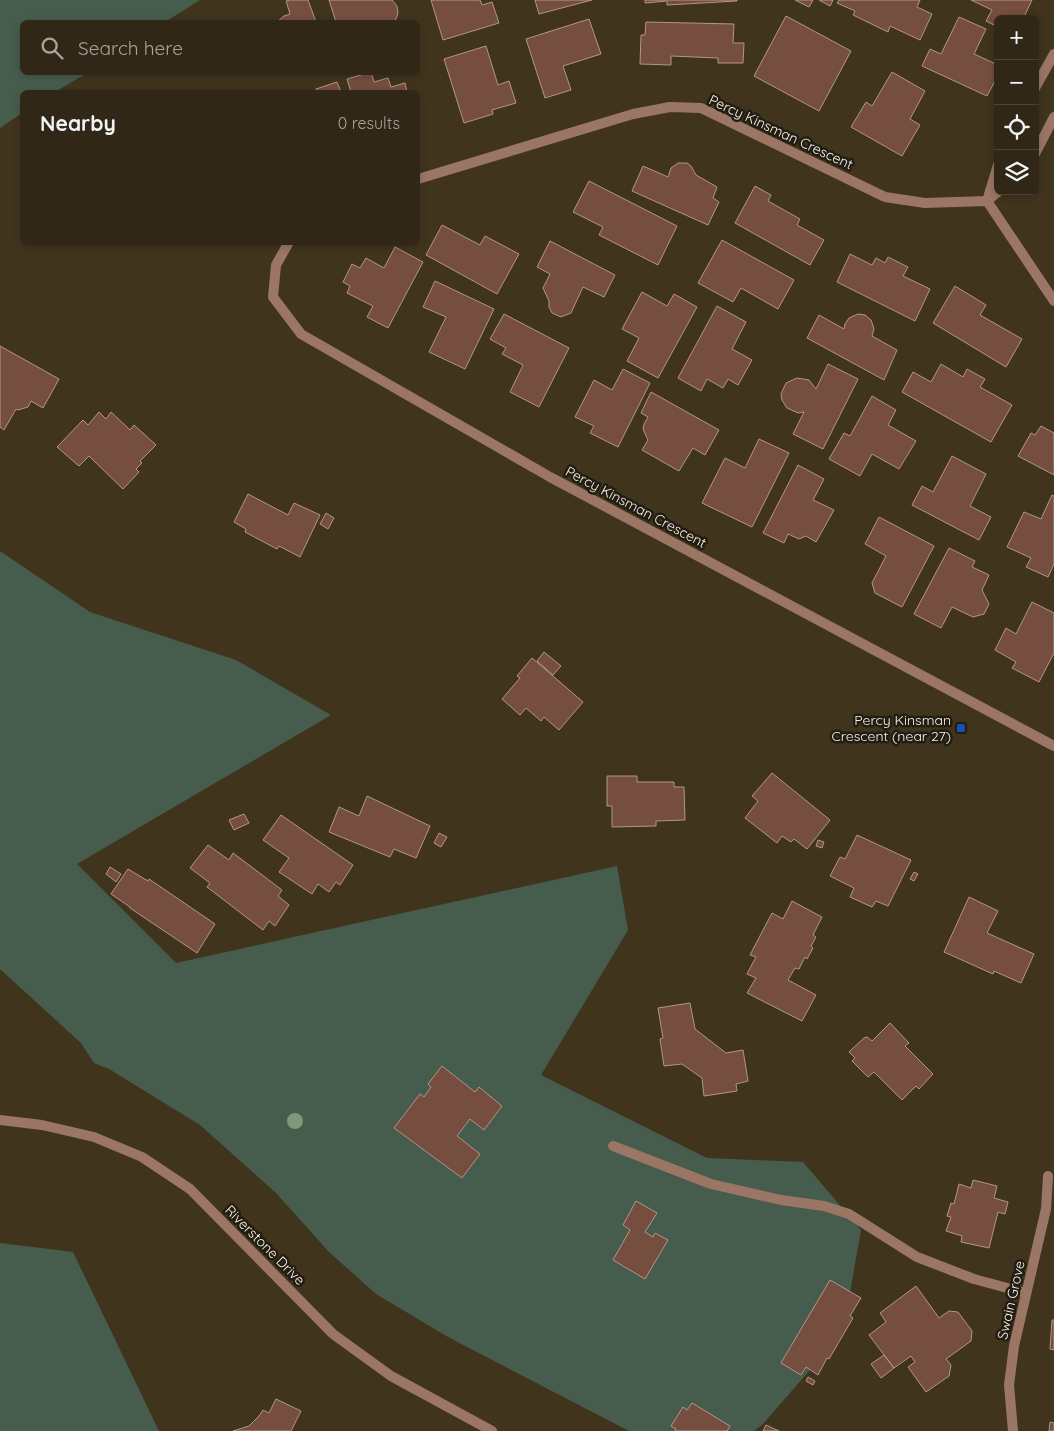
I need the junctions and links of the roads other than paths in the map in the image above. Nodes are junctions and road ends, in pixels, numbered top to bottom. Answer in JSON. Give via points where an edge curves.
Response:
{"nodes":[{"id":1,"x":1054,"y":54,"type":"edge"},
{"id":2,"x":1039,"y":81,"type":"edge"},
{"id":3,"x":1054,"y":117,"type":"edge"},
{"id":4,"x":1037,"y":150,"type":"edge"},
{"id":5,"x":420,"y":178,"type":"edge"},
{"id":6,"x":994,"y":178,"type":"edge"},
{"id":7,"x":994,"y":195,"type":"edge"},
{"id":8,"x":987,"y":200,"type":"junction"},
{"id":9,"x":287,"y":245,"type":"edge"},
{"id":10,"x":1054,"y":301,"type":"edge"},
{"id":11,"x":1054,"y":746,"type":"edge"},
{"id":12,"x":0,"y":1120,"type":"edge"},
{"id":13,"x":613,"y":1146,"type":"dead end"},
{"id":14,"x":1048,"y":1176,"type":"dead end"},
{"id":15,"x":1026,"y":1294,"type":"junction"},
{"id":16,"x":492,"y":1431,"type":"edge"},
{"id":17,"x":1013,"y":1431,"type":"edge"}],
"edges":[{"from":1,"to":2,"type":"street"},
{"from":3,"to":4,"type":"street"},
{"from":5,"to":8,"type":"street","name":"Percy Kinsman Crescent","via":[[633,114],[670,107],[701,108],[885,197],[925,203]]},
{"from":6,"to":8,"type":"street"},
{"from":7,"to":8,"type":"street"},
{"from":8,"to":10,"type":"street"},
{"from":9,"to":11,"type":"street","name":"Percy Kinsman Crescent","via":[[276,265],[274,297],[301,334],[550,477]]},
{"from":12,"to":16,"type":"street","name":"Riverstone Drive","via":[[42,1125],[94,1137],[142,1157],[190,1189],[332,1334],[391,1376]]},
{"from":13,"to":15,"type":"street","via":[[711,1184],[824,1206],[849,1214],[917,1257],[974,1279]]},
{"from":14,"to":15,"type":"street","name":"Swain Grove","via":[[1046,1210]]},
{"from":15,"to":17,"type":"street","name":"Swain Grove","via":[[1009,1385]]}]}
